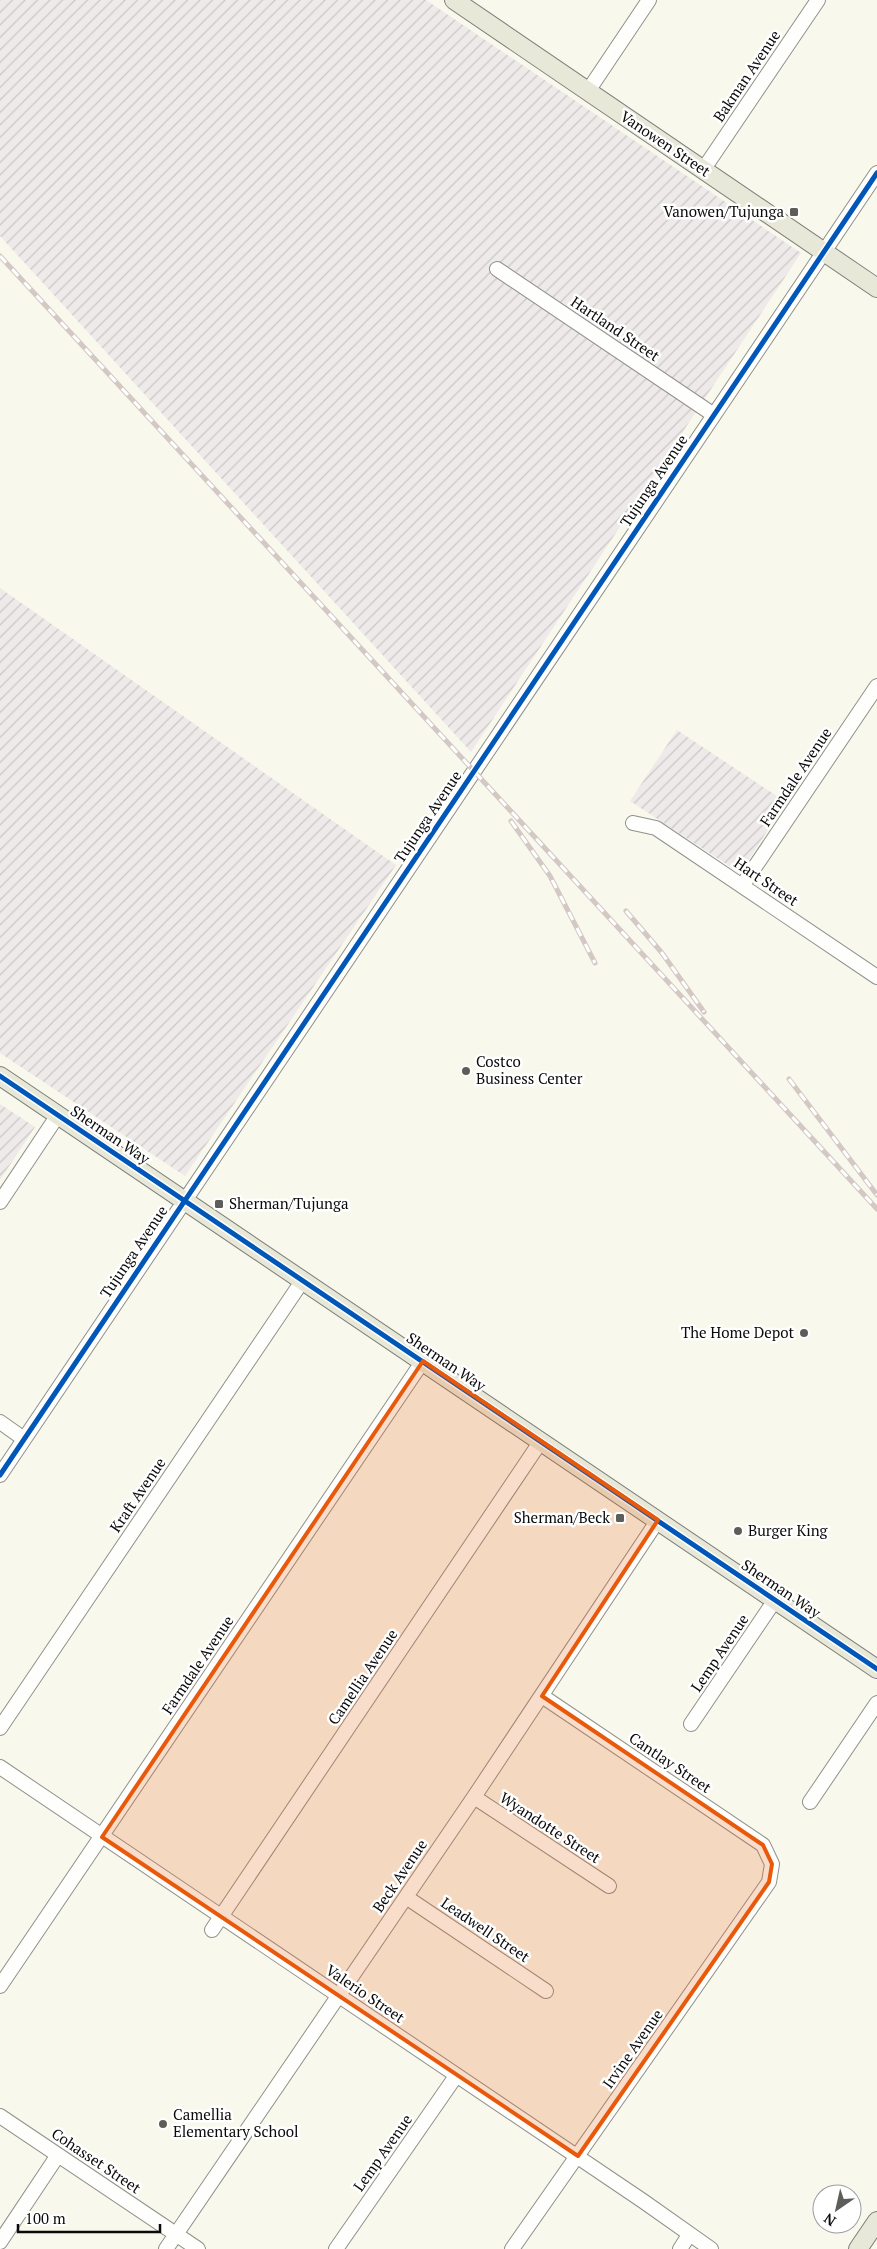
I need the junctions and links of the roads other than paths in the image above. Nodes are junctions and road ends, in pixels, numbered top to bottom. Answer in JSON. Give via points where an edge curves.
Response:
{"nodes":[{"id":1,"x":649,"y":0,"type":"edge"},
{"id":2,"x":818,"y":0,"type":"edge"},
{"id":3,"x":462,"y":2,"type":"edge"},
{"id":4,"x":588,"y":92,"type":"junction"},
{"id":5,"x":703,"y":170,"type":"junction"},
{"id":6,"x":877,"y":173,"type":"edge"},
{"id":7,"x":824,"y":252,"type":"junction"},
{"id":8,"x":498,"y":269,"type":"dead end"},
{"id":9,"x":877,"y":288,"type":"edge"},
{"id":10,"x":714,"y":415,"type":"junction"},
{"id":11,"x":877,"y":686,"type":"edge"},
{"id":12,"x":633,"y":823,"type":"dead end"},
{"id":13,"x":742,"y":886,"type":"junction"},
{"id":14,"x":877,"y":976,"type":"edge"},
{"id":15,"x":0,"y":1076,"type":"edge"},
{"id":16,"x":58,"y":1116,"type":"junction"},
{"id":17,"x":184,"y":1200,"type":"junction"},
{"id":18,"x":0,"y":1202,"type":"edge"},
{"id":19,"x":303,"y":1280,"type":"junction"},
{"id":20,"x":423,"y":1361,"type":"junction"},
{"id":21,"x":0,"y":1422,"type":"edge"},
{"id":22,"x":24,"y":1439,"type":"junction"},
{"id":23,"x":541,"y":1442,"type":"junction"},
{"id":24,"x":0,"y":1475,"type":"edge"},
{"id":25,"x":658,"y":1520,"type":"junction"},
{"id":26,"x":776,"y":1600,"type":"junction"},
{"id":27,"x":877,"y":1669,"type":"edge"},
{"id":28,"x":542,"y":1696,"type":"junction"},
{"id":29,"x":877,"y":1703,"type":"edge"},
{"id":30,"x":691,"y":1724,"type":"dead end"},
{"id":31,"x":0,"y":1728,"type":"edge"},
{"id":32,"x":0,"y":1768,"type":"edge"},
{"id":33,"x":474,"y":1797,"type":"junction"},
{"id":34,"x":810,"y":1802,"type":"dead end"},
{"id":35,"x":102,"y":1837,"type":"junction"},
{"id":36,"x":772,"y":1864,"type":"joint"},
{"id":37,"x":609,"y":1886,"type":"dead end"},
{"id":38,"x":406,"y":1897,"type":"junction"},
{"id":39,"x":221,"y":1917,"type":"junction"},
{"id":40,"x":212,"y":1930,"type":"dead end"},
{"id":41,"x":0,"y":1986,"type":"edge"},
{"id":42,"x":546,"y":1990,"type":"dead end"},
{"id":43,"x":338,"y":1995,"type":"junction"},
{"id":44,"x":456,"y":2076,"type":"junction"},
{"id":45,"x":0,"y":2116,"type":"edge"},
{"id":46,"x":58,"y":2155,"type":"junction"},
{"id":47,"x":578,"y":2156,"type":"junction"},
{"id":48,"x":877,"y":2221,"type":"edge"},
{"id":49,"x":176,"y":2233,"type":"junction"},
{"id":50,"x":689,"y":2235,"type":"junction"},
{"id":51,"x":0,"y":2242,"type":"edge"},
{"id":52,"x":166,"y":2249,"type":"edge"},
{"id":53,"x":198,"y":2249,"type":"edge"},
{"id":54,"x":336,"y":2249,"type":"edge"},
{"id":55,"x":512,"y":2249,"type":"edge"},
{"id":56,"x":680,"y":2249,"type":"edge"},
{"id":57,"x":710,"y":2249,"type":"edge"},
{"id":58,"x":858,"y":2249,"type":"edge"}],
"edges":[{"from":1,"to":4,"type":"street"},
{"from":2,"to":5,"type":"street","name":"Bakman Avenue"},
{"from":3,"to":4,"type":"main road","name":"Vanowen Street"},
{"from":4,"to":5,"type":"main road","name":"Vanowen Street"},
{"from":5,"to":7,"type":"main road","name":"Vanowen Street"},
{"from":6,"to":7,"type":"street","name":"Tujunga Avenue"},
{"from":7,"to":9,"type":"main road","name":"Vanowen Street"},
{"from":7,"to":10,"type":"street","name":"Tujunga Avenue"},
{"from":8,"to":10,"type":"street","name":"Hartland Street"},
{"from":10,"to":17,"type":"street","name":"Tujunga Avenue"},
{"from":11,"to":13,"type":"street","name":"Farmdale Avenue"},
{"from":12,"to":13,"type":"street","name":"Hart Street","via":[[656,828]]},
{"from":13,"to":14,"type":"street","name":"Hart Street"},
{"from":15,"to":16,"type":"main road","name":"Sherman Way"},
{"from":16,"to":17,"type":"main road","name":"Sherman Way"},
{"from":16,"to":18,"type":"street"},
{"from":17,"to":19,"type":"main road","name":"Sherman Way"},
{"from":17,"to":22,"type":"street","name":"Tujunga Avenue"},
{"from":19,"to":20,"type":"main road","name":"Sherman Way"},
{"from":19,"to":31,"type":"street","name":"Kraft Avenue"},
{"from":20,"to":23,"type":"main road","name":"Sherman Way"},
{"from":20,"to":35,"type":"street","name":"Farmdale Avenue"},
{"from":21,"to":22,"type":"street"},
{"from":22,"to":24,"type":"street","name":"Tujunga Avenue"},
{"from":23,"to":25,"type":"main road","name":"Sherman Way"},
{"from":23,"to":39,"type":"street","name":"Camellia Avenue"},
{"from":25,"to":26,"type":"main road","name":"Sherman Way"},
{"from":25,"to":28,"type":"street","name":"Beck Avenue"},
{"from":26,"to":27,"type":"main road","name":"Sherman Way"},
{"from":26,"to":30,"type":"street","name":"Lemp Avenue"},
{"from":28,"to":33,"type":"street","name":"Beck Avenue"},
{"from":28,"to":36,"type":"street","name":"Cantlay Street","via":[[763,1845]]},
{"from":29,"to":34,"type":"street"},
{"from":32,"to":35,"type":"street","name":"Valerio Street"},
{"from":33,"to":37,"type":"street","name":"Wyandotte Street"},
{"from":33,"to":38,"type":"street","name":"Beck Avenue"},
{"from":35,"to":39,"type":"street","name":"Valerio Street"},
{"from":35,"to":41,"type":"street","name":"Farmdale Avenue"},
{"from":36,"to":47,"type":"street","name":"Irvine Avenue","via":[[769,1882]]},
{"from":38,"to":42,"type":"street","name":"Leadwell Street"},
{"from":38,"to":43,"type":"street","name":"Beck Avenue"},
{"from":39,"to":40,"type":"street","name":"Camellia Avenue"},
{"from":39,"to":43,"type":"street","name":"Valerio Street"},
{"from":43,"to":44,"type":"street","name":"Valerio Street"},
{"from":43,"to":49,"type":"street","name":"Beck Avenue"},
{"from":44,"to":47,"type":"street","name":"Valerio Street"},
{"from":44,"to":54,"type":"street","name":"Lemp Avenue"},
{"from":45,"to":46,"type":"street","name":"Cohasset Street"},
{"from":46,"to":49,"type":"street","name":"Cohasset Street"},
{"from":46,"to":51,"type":"street"},
{"from":47,"to":50,"type":"street","name":"Valerio Street"},
{"from":47,"to":55,"type":"street","name":"Irvine Avenue"},
{"from":48,"to":58,"type":"main road"},
{"from":49,"to":52,"type":"street","name":"Beck Avenue"},
{"from":49,"to":53,"type":"street","name":"Cohasset Street"},
{"from":50,"to":56,"type":"street"},
{"from":50,"to":57,"type":"street","name":"Valerio Street"}]}
